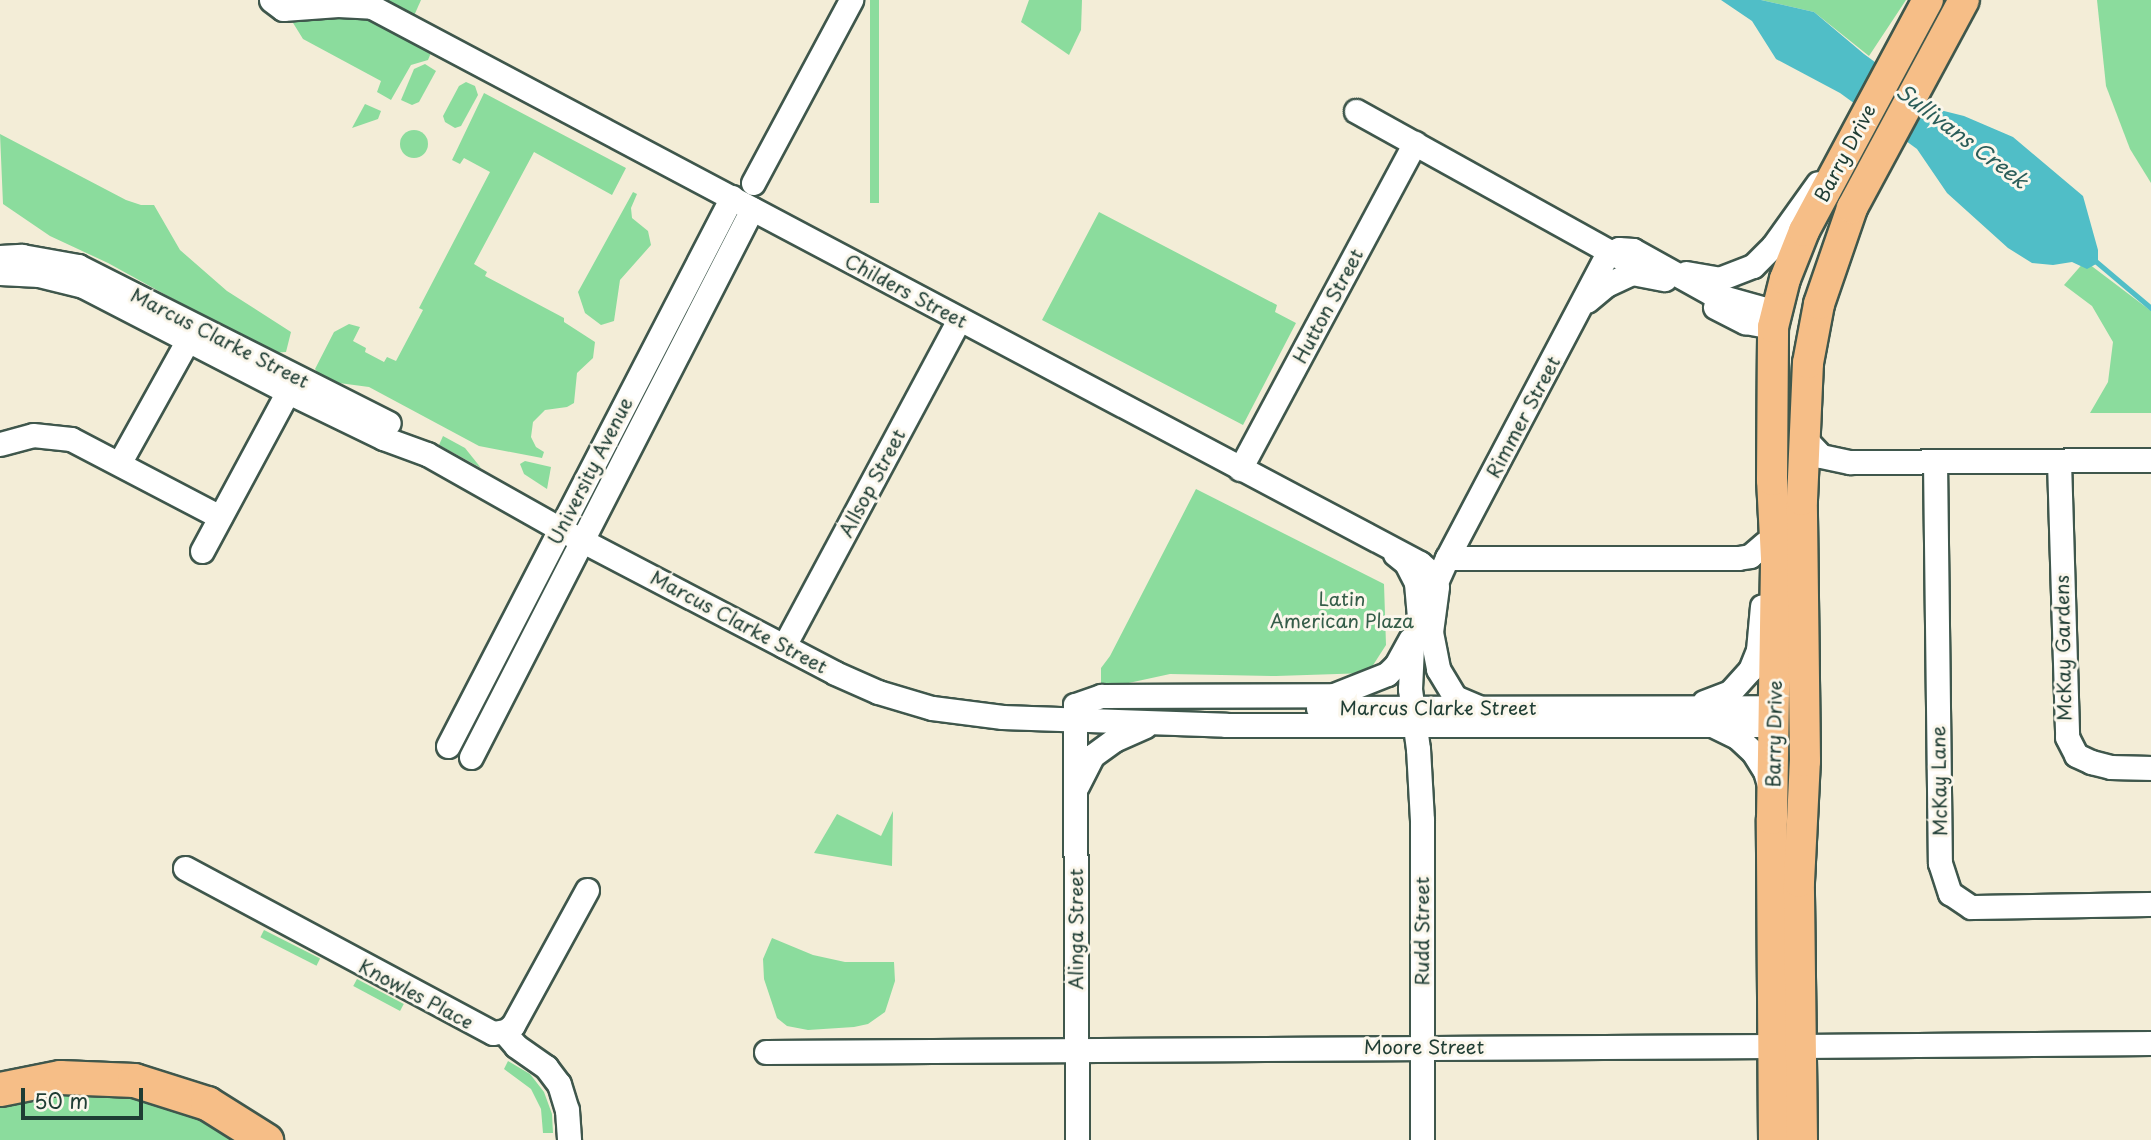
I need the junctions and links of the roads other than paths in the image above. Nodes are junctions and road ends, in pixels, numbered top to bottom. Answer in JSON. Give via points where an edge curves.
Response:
{"nodes":[{"id":1,"x":271,"y":0,"type":"edge"},
{"id":2,"x":850,"y":0,"type":"edge"},
{"id":3,"x":1928,"y":0,"type":"edge"},
{"id":4,"x":1964,"y":0,"type":"edge"},
{"id":5,"x":370,"y":4,"type":"edge"},
{"id":6,"x":1356,"y":111,"type":"dead end"},
{"id":7,"x":1858,"y":126,"type":"junction"},
{"id":8,"x":1415,"y":143,"type":"junction"},
{"id":9,"x":753,"y":183,"type":"dead end"},
{"id":10,"x":732,"y":197,"type":"junction"},
{"id":11,"x":752,"y":209,"type":"junction"},
{"id":12,"x":1536,"y":209,"type":"junction"},
{"id":13,"x":1610,"y":253,"type":"junction"},
{"id":14,"x":1640,"y":253,"type":"junction"},
{"id":15,"x":0,"y":257,"type":"edge"},
{"id":16,"x":0,"y":273,"type":"edge"},
{"id":17,"x":1667,"y":274,"type":"junction"},
{"id":18,"x":1579,"y":312,"type":"junction"},
{"id":19,"x":959,"y":320,"type":"junction"},
{"id":20,"x":1789,"y":322,"type":"junction"},
{"id":21,"x":188,"y":340,"type":"junction"},
{"id":22,"x":292,"y":384,"type":"junction"},
{"id":23,"x":1804,"y":427,"type":"junction"},
{"id":24,"x":0,"y":444,"type":"edge"},
{"id":25,"x":2151,"y":460,"type":"edge"},
{"id":26,"x":1936,"y":461,"type":"junction"},
{"id":27,"x":2059,"y":461,"type":"junction"},
{"id":28,"x":120,"y":462,"type":"junction"},
{"id":29,"x":1850,"y":462,"type":"junction"},
{"id":30,"x":1240,"y":469,"type":"junction"},
{"id":31,"x":1772,"y":480,"type":"junction"},
{"id":32,"x":1802,"y":500,"type":"junction"},
{"id":33,"x":220,"y":517,"type":"junction"},
{"id":34,"x":560,"y":529,"type":"junction"},
{"id":35,"x":582,"y":541,"type":"junction"},
{"id":36,"x":1765,"y":543,"type":"junction"},
{"id":37,"x":1384,"y":546,"type":"junction"},
{"id":38,"x":202,"y":551,"type":"dead end"},
{"id":39,"x":1447,"y":558,"type":"junction"},
{"id":40,"x":1436,"y":581,"type":"junction"},
{"id":41,"x":1418,"y":622,"type":"junction"},
{"id":42,"x":784,"y":646,"type":"junction"},
{"id":43,"x":1478,"y":707,"type":"junction"},
{"id":44,"x":1681,"y":708,"type":"junction"},
{"id":45,"x":1413,"y":715,"type":"junction"},
{"id":46,"x":1789,"y":717,"type":"junction"},
{"id":47,"x":1074,"y":718,"type":"junction"},
{"id":48,"x":1164,"y":723,"type":"junction"},
{"id":49,"x":1710,"y":725,"type":"junction"},
{"id":50,"x":448,"y":746,"type":"dead end"},
{"id":51,"x":471,"y":757,"type":"dead end"},
{"id":52,"x":2151,"y":768,"type":"edge"},
{"id":53,"x":1075,"y":792,"type":"junction"},
{"id":54,"x":1773,"y":805,"type":"junction"},
{"id":55,"x":186,"y":868,"type":"dead end"},
{"id":56,"x":587,"y":890,"type":"dead end"},
{"id":57,"x":2151,"y":904,"type":"edge"},
{"id":58,"x":504,"y":1032,"type":"junction"},
{"id":59,"x":2151,"y":1044,"type":"edge"},
{"id":60,"x":1786,"y":1046,"type":"junction"},
{"id":61,"x":1076,"y":1048,"type":"junction"},
{"id":62,"x":1422,"y":1048,"type":"junction"},
{"id":63,"x":766,"y":1052,"type":"dead end"},
{"id":64,"x":0,"y":1089,"type":"edge"},
{"id":65,"x":266,"y":1140,"type":"edge"},
{"id":66,"x":569,"y":1140,"type":"edge"},
{"id":67,"x":1077,"y":1140,"type":"edge"},
{"id":68,"x":1422,"y":1140,"type":"edge"},
{"id":69,"x":1774,"y":1140,"type":"edge"},
{"id":70,"x":1802,"y":1140,"type":"edge"}],
"edges":[{"from":1,"to":5,"type":"street","via":[[283,9]]},
{"from":2,"to":9,"type":"street"},
{"from":3,"to":7,"type":"main road","name":"Barry Drive"},
{"from":4,"to":20,"type":"main road","name":"Barry Drive","via":[[1894,133],[1857,226],[1837,296],[1828,310]]},
{"from":5,"to":10,"type":"street","name":"Childers Street"},
{"from":6,"to":8,"type":"street"},
{"from":7,"to":17,"type":"street","via":[[1773,246],[1753,266],[1714,279]]},
{"from":7,"to":20,"type":"main road","name":"Barry Drive","via":[[1804,231]]},
{"from":8,"to":12,"type":"street"},
{"from":8,"to":30,"type":"street","name":"Hutton Street"},
{"from":10,"to":11,"type":"street","name":"Childers Street"},
{"from":10,"to":34,"type":"street","name":"University Avenue"},
{"from":11,"to":19,"type":"street","name":"Childers Street"},
{"from":11,"to":35,"type":"street","name":"University Avenue"},
{"from":12,"to":13,"type":"street"},
{"from":12,"to":14,"type":"street","via":[[1581,224]]},
{"from":13,"to":14,"type":"street","via":[[1623,248]]},
{"from":13,"to":17,"type":"street"},
{"from":13,"to":18,"type":"street","name":"Rimmer Street"},
{"from":14,"to":17,"type":"street"},
{"from":15,"to":22,"type":"street","name":"Marcus Clarke Street","via":[[22,256],[78,266]]},
{"from":16,"to":21,"type":"street","name":"Marcus Clarke Street","via":[[39,275],[83,286]]},
{"from":17,"to":18,"type":"street","via":[[1628,275],[1600,289]]},
{"from":17,"to":20,"type":"street"},
{"from":18,"to":39,"type":"street","name":"Rimmer Street"},
{"from":19,"to":30,"type":"street","name":"Childers Street"},
{"from":19,"to":42,"type":"street","name":"Allsop Street"},
{"from":20,"to":23,"type":"main road","name":"Barry Drive","via":[[1806,392]]},
{"from":20,"to":31,"type":"main road","name":"Barry Drive"},
{"from":21,"to":22,"type":"street","name":"Marcus Clarke Street"},
{"from":21,"to":28,"type":"street"},
{"from":22,"to":33,"type":"street"},
{"from":22,"to":34,"type":"street","name":"Marcus Clarke Street","via":[[390,424],[427,454]]},
{"from":23,"to":29,"type":"street","via":[[1808,442],[1821,456]]},
{"from":23,"to":32,"type":"main road","name":"Barry Drive"},
{"from":24,"to":28,"type":"street","via":[[25,436],[51,435],[71,439]]},
{"from":25,"to":27,"type":"street"},
{"from":26,"to":27,"type":"street"},
{"from":26,"to":29,"type":"street"},
{"from":26,"to":57,"type":"street","name":"McKay Lane","via":[[1940,863],[1950,893],[1971,907]]},
{"from":27,"to":52,"type":"street","name":"McKay Gardens","via":[[2067,737],[2076,755],[2091,762]]},
{"from":28,"to":33,"type":"street"},
{"from":29,"to":32,"type":"street","via":[[1822,469],[1806,486]]},
{"from":30,"to":37,"type":"street","name":"Childers Street"},
{"from":31,"to":36,"type":"street"},
{"from":31,"to":46,"type":"main road","name":"Barry Drive"},
{"from":32,"to":46,"type":"main road","name":"Barry Drive"},
{"from":33,"to":38,"type":"street"},
{"from":34,"to":35,"type":"street","name":"Marcus Clarke Street"},
{"from":34,"to":50,"type":"street","name":"University Avenue"},
{"from":35,"to":42,"type":"street","name":"Marcus Clarke Street"},
{"from":35,"to":51,"type":"street","name":"University Avenue"},
{"from":36,"to":39,"type":"street","via":[[1750,556],[1738,558]]},
{"from":36,"to":44,"type":"street","via":[[1761,627],[1754,662],[1730,692]]},
{"from":37,"to":40,"type":"street","name":"Childers Street","via":[[1420,563]]},
{"from":37,"to":41,"type":"street","name":"Rimmer Street","via":[[1412,574],[1419,595]]},
{"from":39,"to":40,"type":"street","name":"Rimmer Street"},
{"from":40,"to":41,"type":"street","name":"Rimmer Street"},
{"from":40,"to":43,"type":"street","name":"Rimmer Street","via":[[1431,643],[1443,681],[1461,701]]},
{"from":41,"to":45,"type":"street","name":"Rimmer Street","via":[[1412,646]]},
{"from":41,"to":47,"type":"street","name":"Marcus Clarke Street","via":[[1396,665],[1375,680],[1326,696],[1101,696],[1075,705]]},
{"from":42,"to":47,"type":"street","name":"Marcus Clarke Street","via":[[878,692],[932,708],[977,715]]},
{"from":43,"to":44,"type":"street","name":"Marcus Clarke Street"},
{"from":43,"to":45,"type":"street","name":"Marcus Clarke Street"},
{"from":44,"to":46,"type":"street","name":"Marcus Clarke Street"},
{"from":45,"to":47,"type":"street","name":"Marcus Clarke Street","via":[[1101,709]]},
{"from":45,"to":48,"type":"street","name":"Marcus Clarke Street"},
{"from":45,"to":49,"type":"street","name":"Marcus Clarke Street"},
{"from":45,"to":62,"type":"street","name":"Rudd Street","via":[[1422,820]]},
{"from":46,"to":49,"type":"street","name":"Marcus Clarke Street"},
{"from":46,"to":54,"type":"main road","name":"Barry Drive"},
{"from":46,"to":60,"type":"main road","name":"Barry Drive"},
{"from":47,"to":48,"type":"street","name":"Marcus Clarke Street"},
{"from":47,"to":53,"type":"street","name":"Alinga Street"},
{"from":48,"to":53,"type":"street","via":[[1129,732],[1100,750],[1088,761]]},
{"from":49,"to":54,"type":"street","via":[[1737,737],[1753,752],[1765,771]]},
{"from":53,"to":61,"type":"street","name":"Alinga Street"},
{"from":54,"to":60,"type":"main road","name":"Barry Drive"},
{"from":55,"to":58,"type":"street","name":"Knowles Place","via":[[487,1031]]},
{"from":56,"to":58,"type":"street","via":[[515,1022]]},
{"from":58,"to":66,"type":"street","via":[[559,1084],[568,1110]]},
{"from":59,"to":60,"type":"street","name":"Moore Street"},
{"from":60,"to":62,"type":"street","name":"Moore Street"},
{"from":60,"to":69,"type":"main road","name":"Barry Drive"},
{"from":60,"to":70,"type":"main road","name":"Barry Drive"},
{"from":61,"to":62,"type":"street","name":"Moore Street"},
{"from":61,"to":63,"type":"street","name":"Moore Street"},
{"from":61,"to":67,"type":"street","name":"Alinga Street"},
{"from":62,"to":68,"type":"street","name":"Rudd Street"},
{"from":64,"to":65,"type":"highway","via":[[60,1077],[134,1080],[207,1103]]}]}
